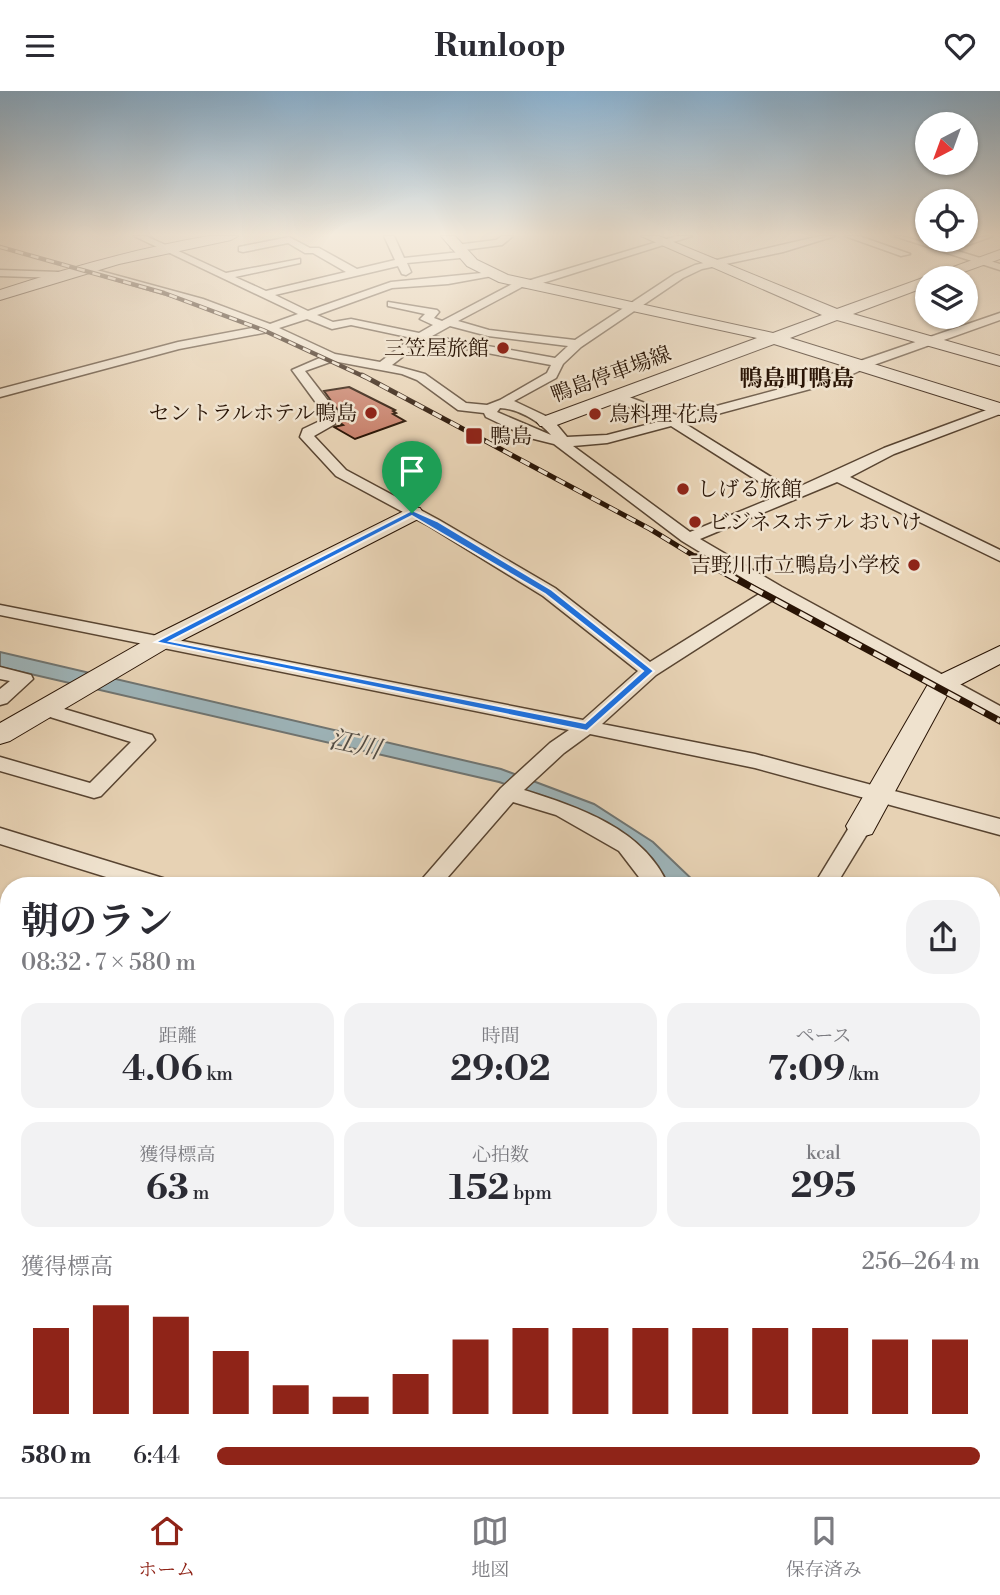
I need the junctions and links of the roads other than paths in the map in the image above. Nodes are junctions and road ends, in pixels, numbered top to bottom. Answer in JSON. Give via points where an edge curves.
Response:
{"nodes":[{"id":1,"x":201,"y":302,"type":"edge"},
{"id":2,"x":278,"y":302,"type":"edge"},
{"id":3,"x":340,"y":302,"type":"edge"},
{"id":4,"x":394,"y":302,"type":"edge"},
{"id":5,"x":488,"y":302,"type":"edge"},
{"id":6,"x":616,"y":302,"type":"edge"},
{"id":7,"x":639,"y":302,"type":"edge"},
{"id":8,"x":805,"y":302,"type":"edge"},
{"id":9,"x":869,"y":302,"type":"edge"},
{"id":10,"x":392,"y":304,"type":"junction"},
{"id":11,"x":634,"y":305,"type":"junction"},
{"id":12,"x":306,"y":314,"type":"junction"},
{"id":13,"x":834,"y":314,"type":"junction"},
{"id":14,"x":1000,"y":316,"type":"edge"},
{"id":15,"x":446,"y":323,"type":"junction"},
{"id":16,"x":377,"y":326,"type":"junction"},
{"id":17,"x":269,"y":328,"type":"junction"},
{"id":18,"x":422,"y":336,"type":"junction"},
{"id":19,"x":775,"y":338,"type":"junction"},
{"id":20,"x":927,"y":341,"type":"junction"},
{"id":21,"x":577,"y":344,"type":"junction"},
{"id":22,"x":332,"y":357,"type":"junction"},
{"id":23,"x":1000,"y":361,"type":"edge"},
{"id":24,"x":558,"y":362,"type":"junction"},
{"id":25,"x":863,"y":364,"type":"junction"},
{"id":26,"x":383,"y":366,"type":"junction"},
{"id":27,"x":0,"y":393,"type":"edge"},
{"id":28,"x":616,"y":397,"type":"junction"},
{"id":29,"x":505,"y":403,"type":"junction"},
{"id":30,"x":489,"y":409,"type":"junction"},
{"id":31,"x":1000,"y":409,"type":"edge"},
{"id":32,"x":675,"y":421,"type":"junction"},
{"id":33,"x":547,"y":422,"type":"junction"},
{"id":34,"x":524,"y":431,"type":"junction"},
{"id":35,"x":560,"y":443,"type":"junction"},
{"id":36,"x":837,"y":476,"type":"junction"},
{"id":37,"x":790,"y":495,"type":"junction"},
{"id":38,"x":412,"y":513,"type":"junction"},
{"id":39,"x":688,"y":538,"type":"junction"},
{"id":40,"x":1000,"y":556,"type":"edge"},
{"id":41,"x":776,"y":590,"type":"junction"},
{"id":42,"x":0,"y":610,"type":"edge"},
{"id":43,"x":160,"y":642,"type":"junction"},
{"id":44,"x":1000,"y":654,"type":"edge"},
{"id":45,"x":649,"y":671,"type":"junction"},
{"id":46,"x":0,"y":673,"type":"edge"},
{"id":47,"x":943,"y":682,"type":"junction"},
{"id":48,"x":0,"y":699,"type":"edge"},
{"id":49,"x":44,"y":709,"type":"junction"},
{"id":50,"x":1000,"y":714,"type":"edge"},
{"id":51,"x":587,"y":727,"type":"junction"},
{"id":52,"x":0,"y":735,"type":"edge"},
{"id":53,"x":0,"y":764,"type":"edge"},
{"id":54,"x":510,"y":792,"type":"junction"},
{"id":55,"x":877,"y":795,"type":"junction"},
{"id":56,"x":861,"y":826,"type":"joint"},
{"id":57,"x":1000,"y":827,"type":"edge"},
{"id":58,"x":0,"y":836,"type":"edge"},
{"id":59,"x":132,"y":877,"type":"edge"},
{"id":60,"x":435,"y":877,"type":"edge"},
{"id":61,"x":651,"y":877,"type":"edge"},
{"id":62,"x":830,"y":877,"type":"edge"}],
"edges":[{"from":1,"to":17,"type":"street"},
{"from":2,"to":12,"type":"street"},
{"from":3,"to":12,"type":"street"},
{"from":4,"to":10,"type":"street"},
{"from":5,"to":15,"type":"street"},
{"from":6,"to":11,"type":"main road"},
{"from":7,"to":11,"type":"street"},
{"from":8,"to":13,"type":"main road"},
{"from":9,"to":13,"type":"main road","name":"鴨島停車場線"},
{"from":10,"to":15,"type":"street","via":[[433,312],[426,319]]},
{"from":10,"to":16,"type":"street"},
{"from":11,"to":19,"type":"main road"},
{"from":11,"to":21,"type":"street"},
{"from":12,"to":16,"type":"street","via":[[332,326],[351,322]]},
{"from":12,"to":17,"type":"street"},
{"from":13,"to":19,"type":"main road","name":"鴨島停車場線"},
{"from":13,"to":20,"type":"main road"},
{"from":14,"to":20,"type":"street"},
{"from":15,"to":18,"type":"street"},
{"from":15,"to":21,"type":"street"},
{"from":16,"to":18,"type":"street"},
{"from":17,"to":22,"type":"street"},
{"from":17,"to":27,"type":"street","via":[[178,346]]},
{"from":18,"to":24,"type":"street"},
{"from":18,"to":26,"type":"street"},
{"from":19,"to":25,"type":"main road"},
{"from":19,"to":28,"type":"main road","name":"鴨島停車場線"},
{"from":20,"to":23,"type":"main road"},
{"from":20,"to":25,"type":"street"},
{"from":21,"to":24,"type":"street"},
{"from":22,"to":26,"type":"street"},
{"from":22,"to":38,"type":"street","via":[[296,371],[332,415],[307,437],[341,473]]},
{"from":24,"to":29,"type":"street","via":[[552,375]]},
{"from":25,"to":31,"type":"main road"},
{"from":25,"to":32,"type":"street","via":[[829,380]]},
{"from":26,"to":30,"type":"street","via":[[421,377],[463,407]]},
{"from":28,"to":32,"type":"street"},
{"from":28,"to":33,"type":"main road","name":"鴨島停車場線"},
{"from":29,"to":30,"type":"street"},
{"from":29,"to":33,"type":"street"},
{"from":30,"to":34,"type":"street"},
{"from":31,"to":36,"type":"street"},
{"from":32,"to":35,"type":"street","via":[[607,439]]},
{"from":32,"to":37,"type":"street"},
{"from":33,"to":34,"type":"street"},
{"from":33,"to":35,"type":"street"},
{"from":34,"to":35,"type":"street"},
{"from":35,"to":39,"type":"street"},
{"from":36,"to":37,"type":"street"},
{"from":36,"to":40,"type":"street"},
{"from":37,"to":39,"type":"street"},
{"from":38,"to":43,"type":"main road"},
{"from":38,"to":45,"type":"street","via":[[549,592]]},
{"from":39,"to":41,"type":"street"},
{"from":41,"to":45,"type":"street"},
{"from":41,"to":47,"type":"street"},
{"from":42,"to":43,"type":"street"},
{"from":43,"to":49,"type":"main road"},
{"from":43,"to":51,"type":"street"},
{"from":44,"to":47,"type":"main road"},
{"from":45,"to":51,"type":"street"},
{"from":46,"to":48,"type":"street","via":[[24,678]]},
{"from":47,"to":50,"type":"street"},
{"from":47,"to":55,"type":"main road"},
{"from":49,"to":52,"type":"main road"},
{"from":49,"to":53,"type":"street","via":[[145,740],[94,791]]},
{"from":51,"to":54,"type":"street"},
{"from":51,"to":55,"type":"street","via":[[755,761]]},
{"from":54,"to":60,"type":"street"},
{"from":54,"to":61,"type":"street","via":[[564,810],[627,845]]},
{"from":55,"to":56,"type":"main road"},
{"from":55,"to":57,"type":"street"},
{"from":56,"to":62,"type":"street"},
{"from":58,"to":59,"type":"street"}]}
